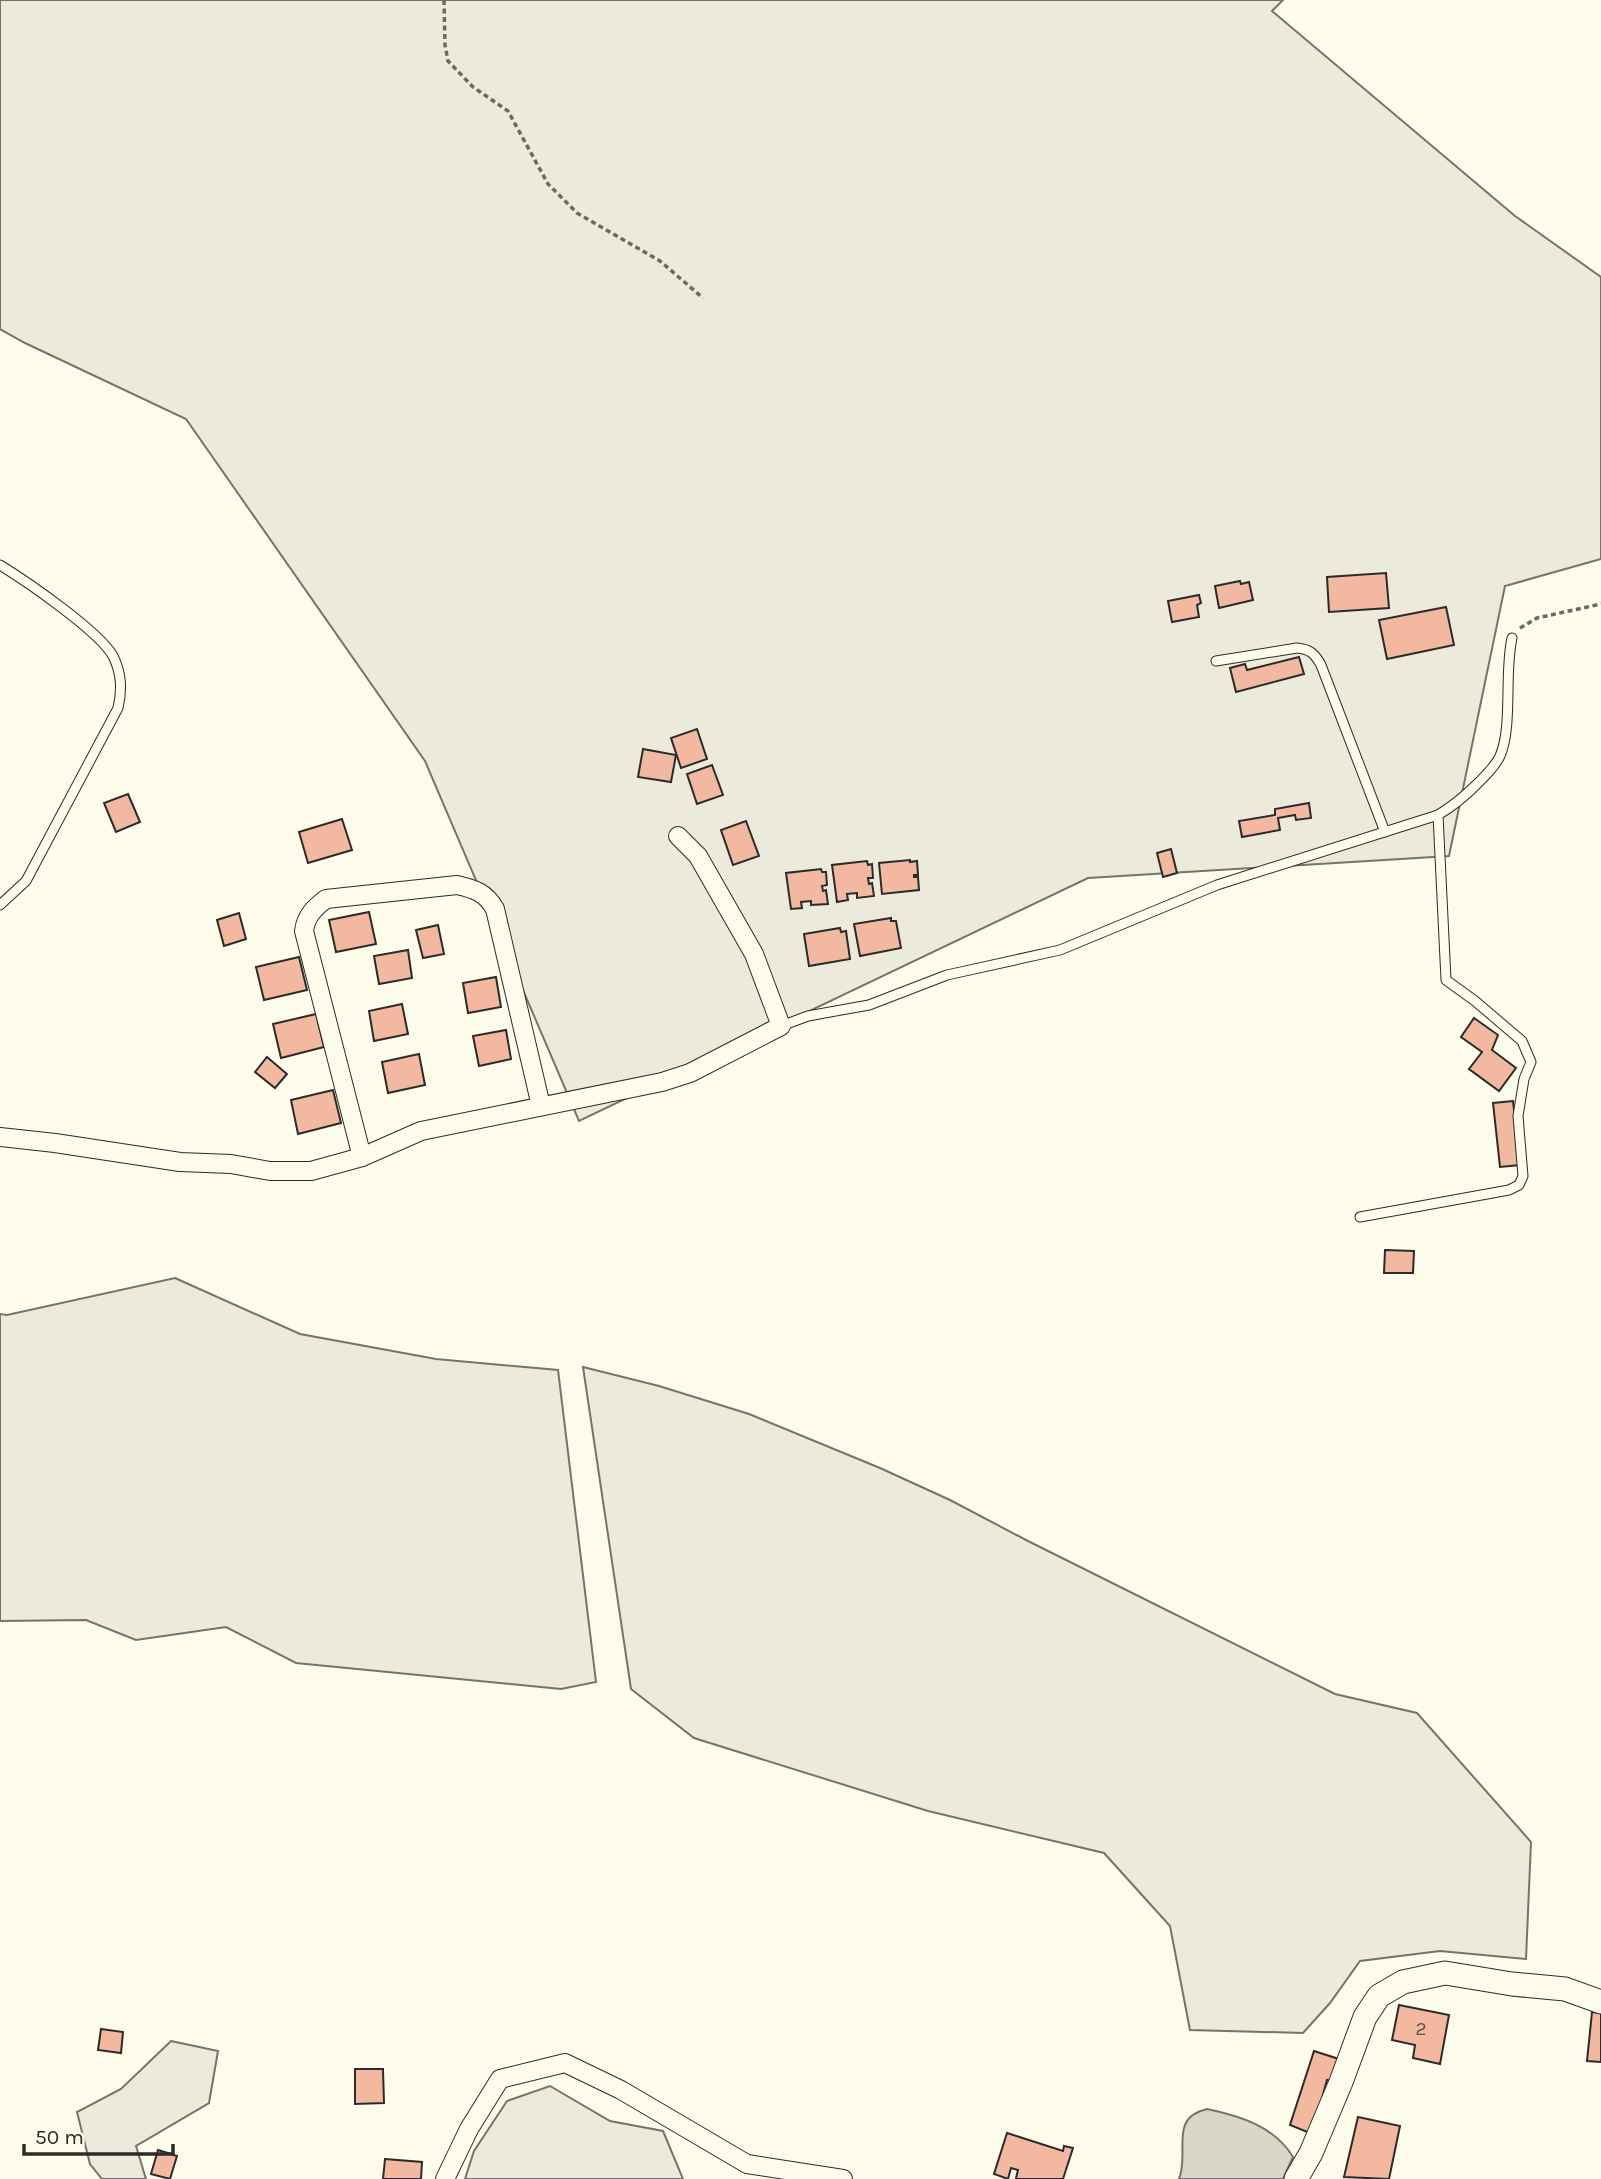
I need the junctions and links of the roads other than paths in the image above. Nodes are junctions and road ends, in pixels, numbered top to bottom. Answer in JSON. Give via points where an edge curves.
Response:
{"nodes":[{"id":1,"x":0,"y":565,"type":"edge"},
{"id":2,"x":1512,"y":638,"type":"road end"},
{"id":3,"x":1216,"y":661,"type":"dead end"},
{"id":4,"x":1438,"y":814,"type":"junction"},
{"id":5,"x":1385,"y":832,"type":"junction"},
{"id":6,"x":678,"y":836,"type":"dead end"},
{"id":7,"x":0,"y":905,"type":"edge"},
{"id":8,"x":781,"y":1026,"type":"junction"},
{"id":9,"x":541,"y":1106,"type":"junction"},
{"id":10,"x":0,"y":1137,"type":"edge"},
{"id":11,"x":362,"y":1157,"type":"junction"},
{"id":12,"x":1360,"y":1217,"type":"dead end"},
{"id":13,"x":1601,"y":2002,"type":"edge"},
{"id":14,"x":445,"y":2179,"type":"edge"},
{"id":15,"x":843,"y":2179,"type":"edge"},
{"id":16,"x":1296,"y":2179,"type":"edge"}],
"edges":[{"from":1,"to":7,"type":"lane","via":[[91,631],[113,655],[122,685],[118,708],[26,881]]},
{"from":2,"to":4,"type":"lane","via":[[1505,741],[1499,758],[1454,806]]},
{"from":3,"to":5,"type":"lane","via":[[1297,648],[1315,655]]},
{"from":4,"to":5,"type":"lane"},
{"from":4,"to":12,"type":"lane","via":[[1446,980],[1522,1041],[1531,1062],[1518,1116],[1523,1176],[1519,1185],[1509,1190]]},
{"from":5,"to":8,"type":"lane","via":[[1217,885],[1059,950],[947,975],[869,1005]]},
{"from":6,"to":8,"type":"street","via":[[698,856],[754,954]]},
{"from":8,"to":9,"type":"street","via":[[690,1073]]},
{"from":9,"to":11,"type":"street","via":[[421,1131]]},
{"from":9,"to":11,"type":"street","via":[[495,909],[488,897],[457,885],[326,898],[312,911],[304,931]]},
{"from":10,"to":11,"type":"street","via":[[270,1171],[311,1171]]},
{"from":13,"to":16,"type":"street","via":[[1565,1989],[1445,1973],[1403,1982],[1379,1996],[1365,2017],[1311,2153]]},
{"from":14,"to":15,"type":"street","via":[[500,2079],[565,2063],[621,2090],[747,2164]]}]}
